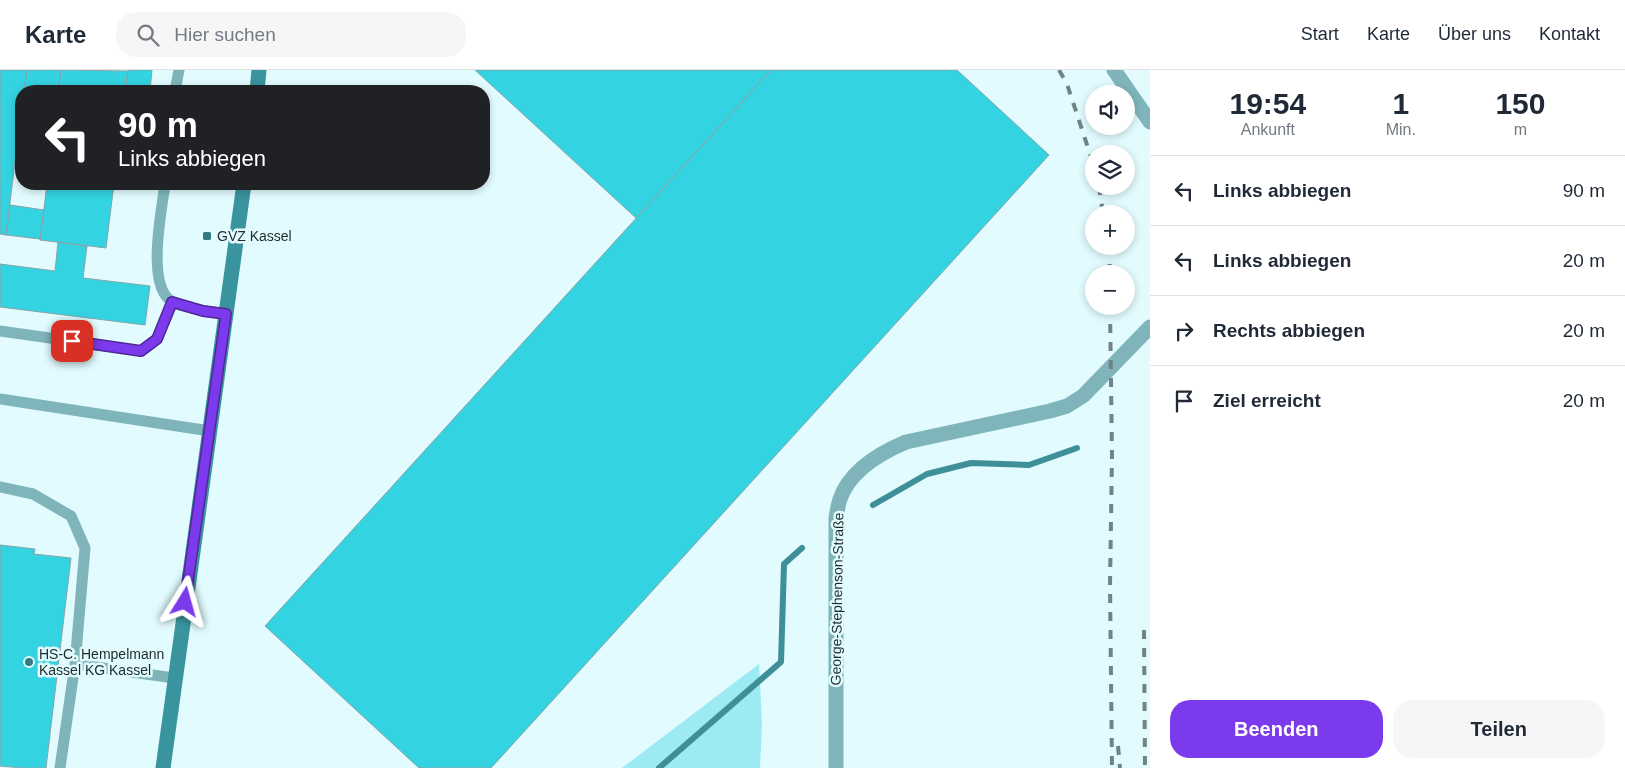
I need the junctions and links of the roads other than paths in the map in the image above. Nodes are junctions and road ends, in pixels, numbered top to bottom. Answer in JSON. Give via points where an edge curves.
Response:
{"nodes":[{"id":1,"x":179,"y":70,"type":"edge"},
{"id":2,"x":259,"y":70,"type":"edge"},
{"id":3,"x":1114,"y":70,"type":"edge"},
{"id":4,"x":177,"y":85,"type":"edge"},
{"id":5,"x":257,"y":85,"type":"edge"},
{"id":6,"x":1150,"y":122,"type":"edge"},
{"id":7,"x":164,"y":190,"type":"edge"},
{"id":8,"x":243,"y":190,"type":"edge"},
{"id":9,"x":172,"y":302,"type":"junction"},
{"id":10,"x":226,"y":314,"type":"junction"},
{"id":11,"x":1150,"y":327,"type":"edge"},
{"id":12,"x":0,"y":331,"type":"edge"},
{"id":13,"x":0,"y":399,"type":"edge"},
{"id":14,"x":210,"y":431,"type":"junction"},
{"id":15,"x":0,"y":487,"type":"edge"},
{"id":16,"x":75,"y":664,"type":"junction"},
{"id":17,"x":174,"y":678,"type":"junction"},
{"id":18,"x":60,"y":768,"type":"edge"},
{"id":19,"x":163,"y":768,"type":"edge"},
{"id":20,"x":836,"y":768,"type":"edge"}],
"edges":[{"from":1,"to":4,"type":"lane"},
{"from":2,"to":5,"type":"street"},
{"from":3,"to":6,"type":"street"},
{"from":7,"to":9,"type":"lane","via":[[156,252],[161,286]]},
{"from":8,"to":10,"type":"street"},
{"from":9,"to":10,"type":"lane"},
{"from":9,"to":12,"type":"lane","via":[[157,339],[141,351]]},
{"from":10,"to":14,"type":"street"},
{"from":11,"to":20,"type":"street","name":"George-Stephenson-Straße","via":[[1082,396],[1067,406],[906,442],[888,449],[852,478],[840,498],[836,518]]},
{"from":13,"to":14,"type":"lane"},
{"from":14,"to":17,"type":"street"},
{"from":15,"to":16,"type":"lane","via":[[33,494],[71,516],[85,548]]},
{"from":16,"to":17,"type":"lane"},
{"from":16,"to":18,"type":"lane"},
{"from":17,"to":19,"type":"street"}]}
